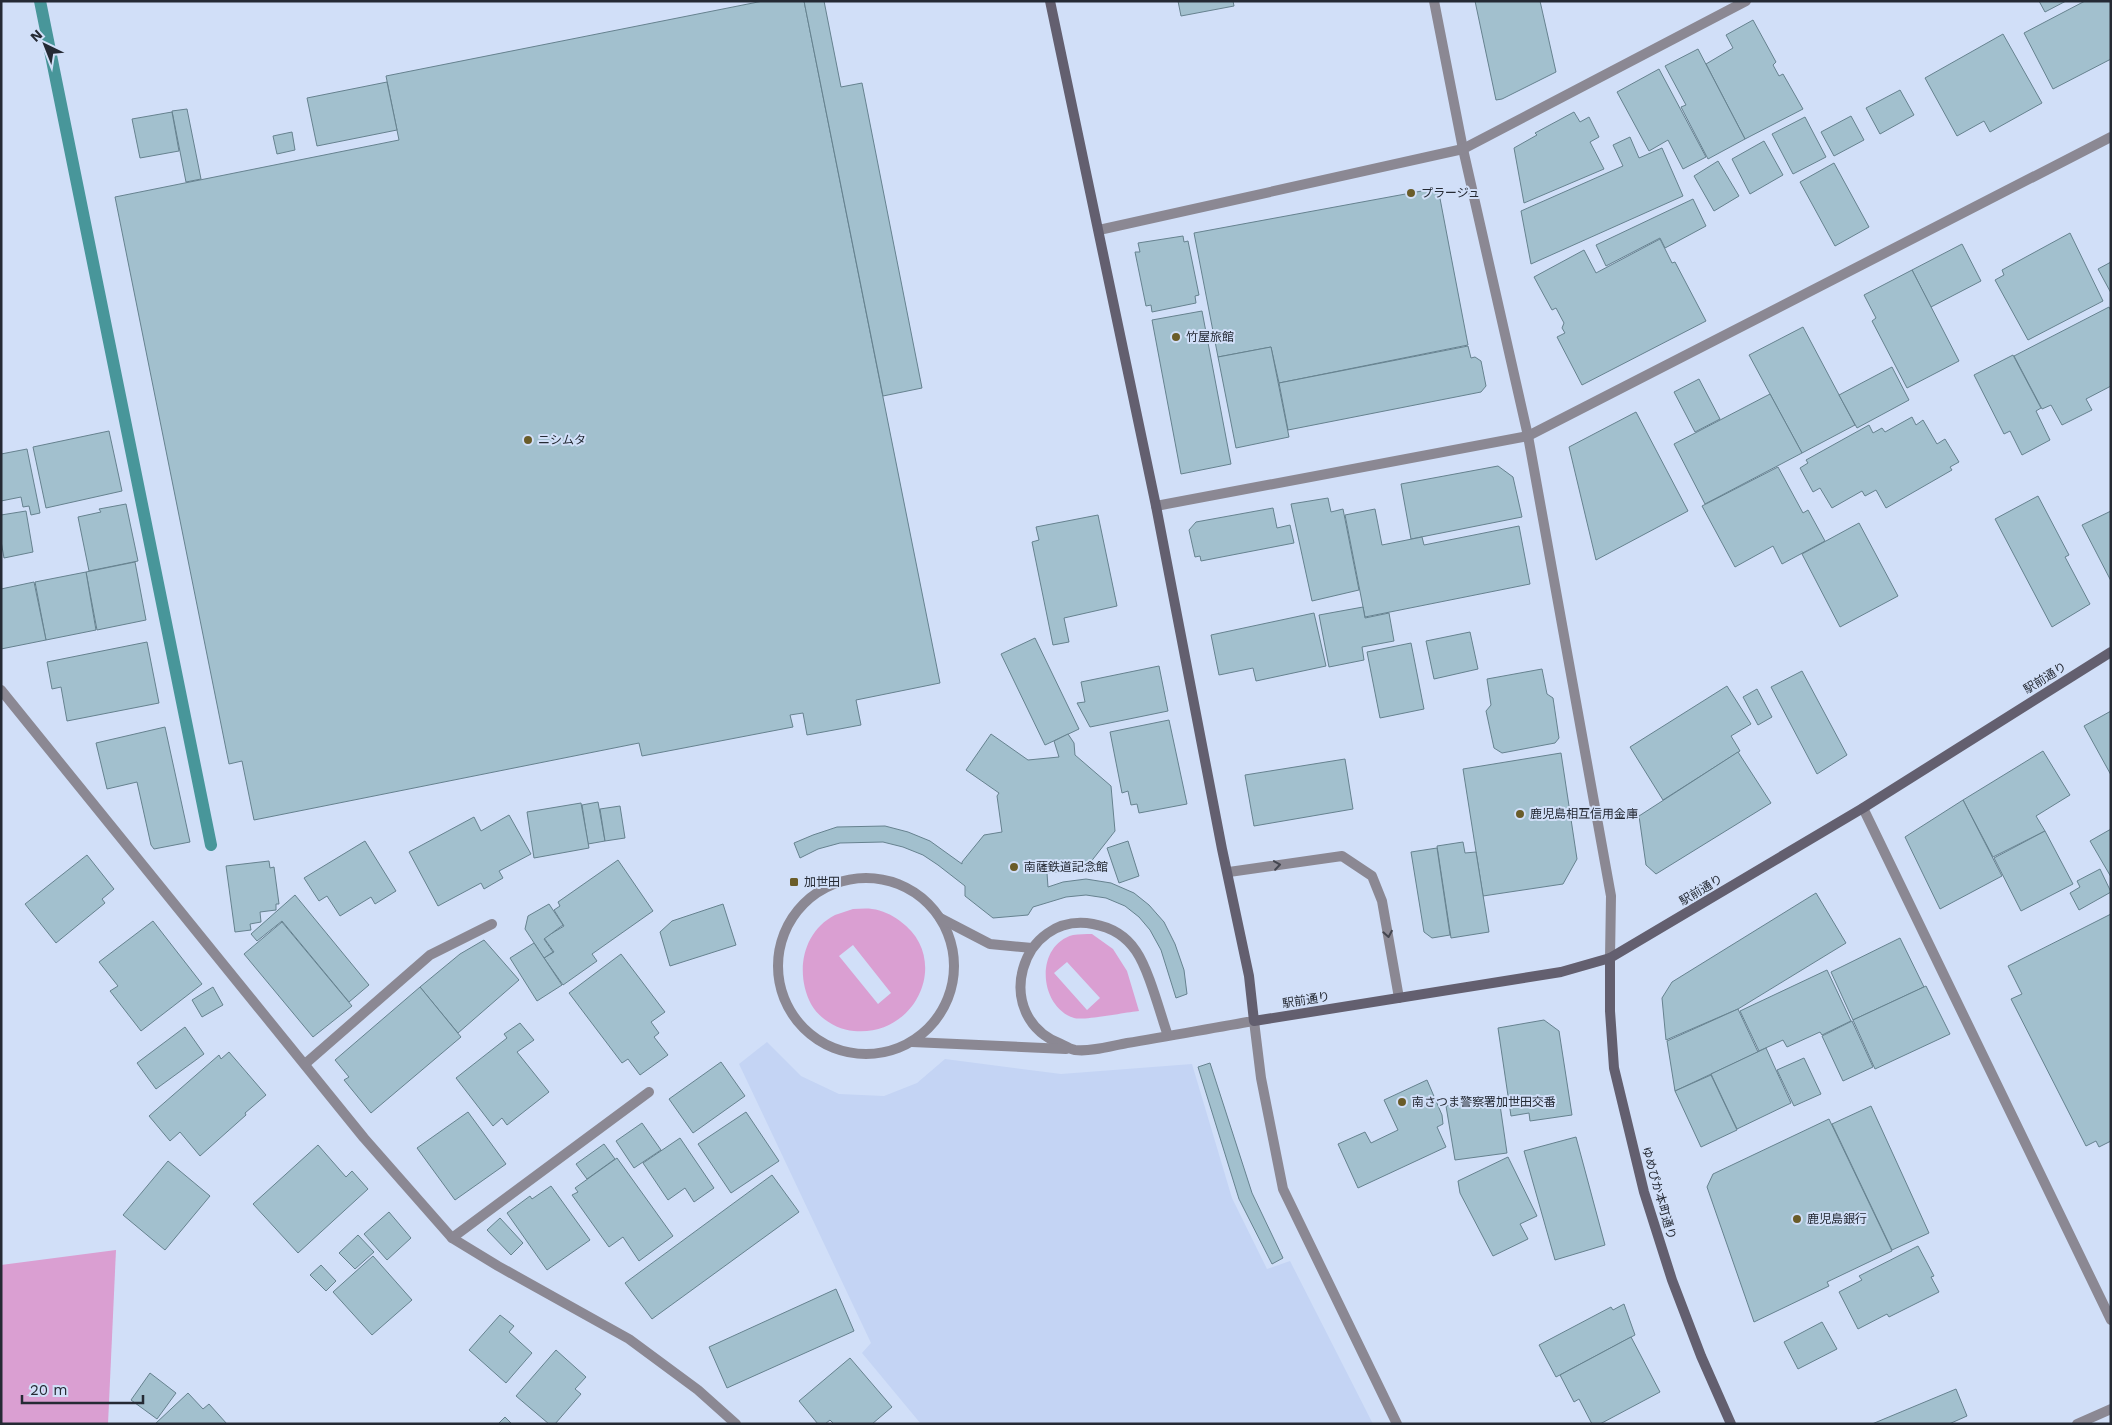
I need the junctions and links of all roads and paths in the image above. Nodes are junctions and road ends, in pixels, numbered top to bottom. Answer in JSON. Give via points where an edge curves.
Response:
{"nodes":[{"id":1,"x":1050,"y":1,"type":"edge"},
{"id":2,"x":1434,"y":1,"type":"edge"},
{"id":3,"x":1746,"y":1,"type":"edge"},
{"id":4,"x":2111,"y":137,"type":"edge"},
{"id":5,"x":1463,"y":149,"type":"junction"},
{"id":6,"x":1099,"y":230,"type":"junction"},
{"id":7,"x":1528,"y":436,"type":"junction"},
{"id":8,"x":1156,"y":506,"type":"junction"},
{"id":9,"x":2111,"y":652,"type":"edge"},
{"id":10,"x":1,"y":690,"type":"edge"},
{"id":11,"x":1863,"y":808,"type":"junction"},
{"id":12,"x":1228,"y":872,"type":"junction"},
{"id":13,"x":940,"y":918,"type":"junction"},
{"id":14,"x":492,"y":924,"type":"dead end"},
{"id":15,"x":1032,"y":948,"type":"junction"},
{"id":16,"x":1610,"y":958,"type":"junction"},
{"id":17,"x":1399,"y":998,"type":"junction"},
{"id":18,"x":1254,"y":1021,"type":"junction"},
{"id":19,"x":1168,"y":1036,"type":"junction"},
{"id":20,"x":912,"y":1042,"type":"junction"},
{"id":21,"x":1075,"y":1050,"type":"junction"},
{"id":22,"x":304,"y":1064,"type":"junction"},
{"id":23,"x":649,"y":1092,"type":"dead end"},
{"id":24,"x":452,"y":1238,"type":"junction"},
{"id":25,"x":2111,"y":1320,"type":"edge"},
{"id":26,"x":2111,"y":1409,"type":"edge"},
{"id":27,"x":736,"y":1424,"type":"edge"},
{"id":28,"x":1397,"y":1424,"type":"edge"},
{"id":29,"x":1731,"y":1424,"type":"edge"},
{"id":30,"x":2076,"y":1424,"type":"edge"}],
"edges":[{"from":1,"to":6,"type":"street"},
{"from":2,"to":5,"type":"street"},
{"from":3,"to":5,"type":"street"},
{"from":4,"to":7,"type":"street"},
{"from":5,"to":6,"type":"street"},
{"from":5,"to":7,"type":"street"},
{"from":6,"to":8,"type":"street"},
{"from":7,"to":8,"type":"street"},
{"from":7,"to":16,"type":"street","via":[[1611,896]]},
{"from":8,"to":12,"type":"street"},
{"from":9,"to":11,"type":"street","name":"駅前通り"},
{"from":10,"to":22,"type":"street"},
{"from":11,"to":16,"type":"street","name":"駅前通り"},
{"from":11,"to":25,"type":"street"},
{"from":12,"to":17,"type":"street","one_way":true,"via":[[1342,856],[1372,876],[1382,901]]},
{"from":12,"to":18,"type":"street","via":[[1249,976]]},
{"from":13,"to":15,"type":"street","via":[[990,944]]},
{"from":13,"to":20,"type":"street","via":[[951,944],[954,972],[947,999],[933,1024]]},
{"from":13,"to":20,"type":"street","via":[[920,896],[894,883],[865,878],[836,883],[810,898],[791,920],[780,947],[778,976],[785,1004],[802,1029],[826,1046],[854,1054],[884,1053]]},
{"from":14,"to":22,"type":"street","via":[[430,955]]},
{"from":15,"to":19,"type":"street","via":[[1047,934],[1066,925],[1086,923],[1105,926],[1123,936],[1136,952]]},
{"from":15,"to":21,"type":"street","via":[[1022,966],[1022,1006],[1033,1025],[1049,1040]]},
{"from":16,"to":17,"type":"street","name":"駅前通り","via":[[1561,972]]},
{"from":16,"to":29,"type":"street","name":"ゆめぴか本町通り","via":[[1614,1068],[1644,1192],[1672,1280]]},
{"from":17,"to":18,"type":"street","name":"駅前通り"},
{"from":18,"to":19,"type":"street"},
{"from":18,"to":28,"type":"street","via":[[1261,1078],[1283,1190]]},
{"from":19,"to":21,"type":"street"},
{"from":20,"to":21,"type":"street"},
{"from":22,"to":24,"type":"street"},
{"from":23,"to":24,"type":"street"},
{"from":24,"to":27,"type":"street","via":[[629,1339],[698,1390]]},
{"from":26,"to":30,"type":"street"}]}
